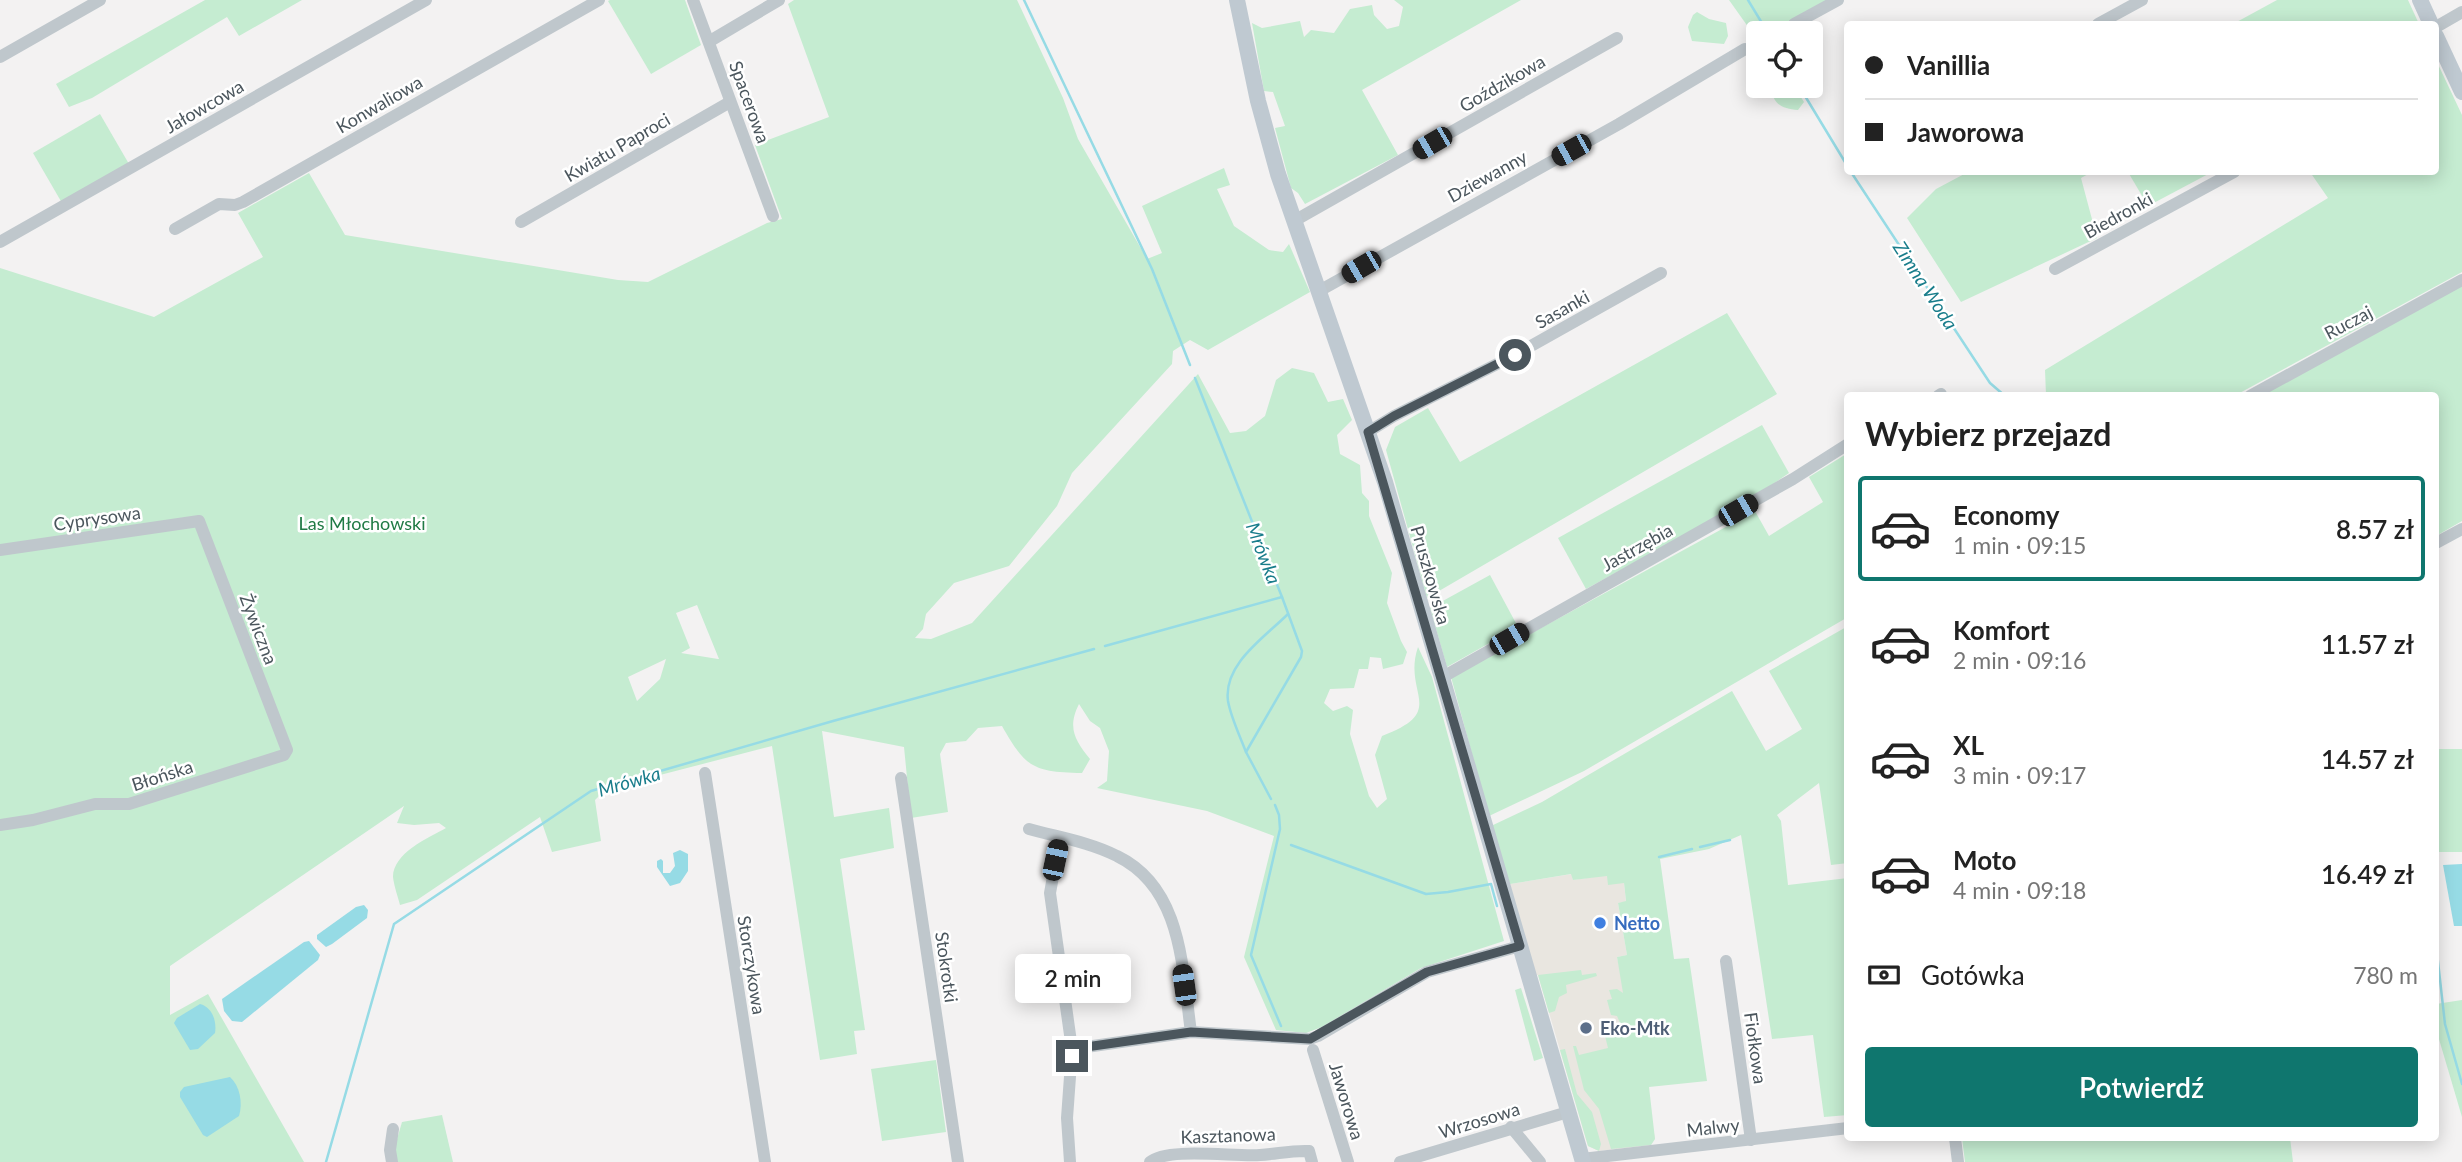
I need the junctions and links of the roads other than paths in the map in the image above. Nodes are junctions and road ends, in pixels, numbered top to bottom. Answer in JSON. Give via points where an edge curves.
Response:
{"nodes":[{"id":1,"x":100,"y":0,"type":"edge"},
{"id":2,"x":426,"y":0,"type":"edge"},
{"id":3,"x":599,"y":0,"type":"edge"},
{"id":4,"x":693,"y":0,"type":"edge"},
{"id":5,"x":779,"y":0,"type":"edge"},
{"id":6,"x":1237,"y":0,"type":"edge"},
{"id":7,"x":1838,"y":0,"type":"edge"},
{"id":8,"x":2142,"y":0,"type":"edge"},
{"id":9,"x":2420,"y":0,"type":"edge"},
{"id":10,"x":2462,"y":12,"type":"edge"},
{"id":11,"x":1800,"y":21,"type":"edge"},
{"id":12,"x":2104,"y":21,"type":"edge"},
{"id":13,"x":2430,"y":21,"type":"edge"},
{"id":14,"x":2439,"y":25,"type":"edge"},
{"id":15,"x":1617,"y":38,"type":"dead end"},
{"id":16,"x":710,"y":41,"type":"junction"},
{"id":17,"x":1745,"y":49,"type":"dead end"},
{"id":18,"x":2440,"y":55,"type":"edge"},
{"id":19,"x":0,"y":57,"type":"edge"},
{"id":20,"x":2462,"y":92,"type":"edge"},
{"id":21,"x":730,"y":102,"type":"junction"},
{"id":22,"x":2228,"y":175,"type":"edge"},
{"id":23,"x":773,"y":216,"type":"dead end"},
{"id":24,"x":1294,"y":221,"type":"junction"},
{"id":25,"x":521,"y":222,"type":"dead end"},
{"id":26,"x":175,"y":229,"type":"dead end"},
{"id":27,"x":0,"y":242,"type":"edge"},
{"id":28,"x":2055,"y":269,"type":"dead end"},
{"id":29,"x":1661,"y":273,"type":"dead end"},
{"id":30,"x":2462,"y":280,"type":"edge"},
{"id":31,"x":1319,"y":291,"type":"junction"},
{"id":32,"x":2257,"y":392,"type":"edge"},
{"id":33,"x":1368,"y":432,"type":"junction"},
{"id":34,"x":1844,"y":447,"type":"edge"},
{"id":35,"x":199,"y":521,"type":"joint"},
{"id":36,"x":2462,"y":529,"type":"edge"},
{"id":37,"x":2439,"y":541,"type":"edge"},
{"id":38,"x":0,"y":550,"type":"edge"},
{"id":39,"x":1441,"y":678,"type":"junction"},
{"id":40,"x":287,"y":750,"type":"joint"},
{"id":41,"x":705,"y":773,"type":"dead end"},
{"id":42,"x":901,"y":778,"type":"dead end"},
{"id":43,"x":0,"y":825,"type":"edge"},
{"id":44,"x":1029,"y":829,"type":"dead end"},
{"id":45,"x":1060,"y":838,"type":"junction"},
{"id":46,"x":1520,"y":946,"type":"junction"},
{"id":47,"x":1726,"y":961,"type":"dead end"},
{"id":48,"x":1191,"y":1032,"type":"junction"},
{"id":49,"x":1072,"y":1049,"type":"junction"},
{"id":50,"x":1313,"y":1050,"type":"dead end"},
{"id":51,"x":1568,"y":1112,"type":"junction"},
{"id":52,"x":1511,"y":1127,"type":"junction"},
{"id":53,"x":1844,"y":1128,"type":"edge"},
{"id":54,"x":393,"y":1129,"type":"dead end"},
{"id":55,"x":1751,"y":1140,"type":"junction"},
{"id":56,"x":1955,"y":1141,"type":"edge"},
{"id":57,"x":1311,"y":1157,"type":"edge"},
{"id":58,"x":1432,"y":1157,"type":"edge"},
{"id":59,"x":1583,"y":1161,"type":"edge"},
{"id":60,"x":392,"y":1162,"type":"edge"},
{"id":61,"x":765,"y":1162,"type":"edge"},
{"id":62,"x":958,"y":1162,"type":"edge"},
{"id":63,"x":1070,"y":1162,"type":"edge"},
{"id":64,"x":1150,"y":1162,"type":"edge"},
{"id":65,"x":1348,"y":1162,"type":"edge"},
{"id":66,"x":1400,"y":1162,"type":"edge"},
{"id":67,"x":1540,"y":1162,"type":"edge"},
{"id":68,"x":1958,"y":1162,"type":"edge"}],
"edges":[{"from":1,"to":19,"type":"street"},
{"from":2,"to":27,"type":"street","name":"Jałowcowa"},
{"from":3,"to":26,"type":"street","name":"Konwaliowa","via":[[243,202],[219,204]]},
{"from":4,"to":16,"type":"street","name":"Spacerowa"},
{"from":5,"to":16,"type":"street"},
{"from":6,"to":24,"type":"street","name":"Pruszkowska","via":[[1268,138]]},
{"from":7,"to":11,"type":"street"},
{"from":8,"to":12,"type":"street"},
{"from":9,"to":13,"type":"street"},
{"from":10,"to":14,"type":"street"},
{"from":15,"to":24,"type":"street","name":"Goździkowa"},
{"from":16,"to":21,"type":"street","name":"Spacerowa"},
{"from":17,"to":31,"type":"street","name":"Dziewanny"},
{"from":18,"to":20,"type":"street"},
{"from":21,"to":23,"type":"street","name":"Spacerowa"},
{"from":21,"to":25,"type":"street","name":"Kwiatu Paproci"},
{"from":22,"to":28,"type":"street","name":"Biedronki"},
{"from":24,"to":31,"type":"street","name":"Pruszkowska"},
{"from":29,"to":33,"type":"street","name":"Sasanki"},
{"from":30,"to":32,"type":"street","name":"Ruczaj"},
{"from":31,"to":33,"type":"street","name":"Pruszkowska"},
{"from":33,"to":39,"type":"street","name":"Pruszkowska"},
{"from":34,"to":39,"type":"street","name":"Jastrzębia"},
{"from":35,"to":38,"type":"street","name":"Cyprysowa"},
{"from":35,"to":40,"type":"street","name":"Żywiczna"},
{"from":36,"to":37,"type":"street"},
{"from":39,"to":46,"type":"street","name":"Pruszkowska"},
{"from":40,"to":43,"type":"street","name":"Błońska","via":[[270,761],[129,804],[95,804]]},
{"from":41,"to":61,"type":"street","name":"Storczykowa"},
{"from":42,"to":62,"type":"street","name":"Stokrotki"},
{"from":44,"to":45,"type":"street"},
{"from":45,"to":48,"type":"street","via":[[1118,856],[1162,897],[1175,926]]},
{"from":45,"to":49,"type":"street","via":[[1050,893]]},
{"from":46,"to":48,"type":"street","via":[[1427,972],[1310,1039]]},
{"from":46,"to":51,"type":"street","name":"Pruszkowska"},
{"from":47,"to":55,"type":"street","name":"Fiołkowa"},
{"from":48,"to":49,"type":"street"},
{"from":49,"to":63,"type":"street","via":[[1067,1118]]},
{"from":50,"to":65,"type":"street","name":"Jaworowa"},
{"from":51,"to":52,"type":"street","name":"Wrzosowa"},
{"from":51,"to":59,"type":"street","name":"Pruszkowska"},
{"from":52,"to":58,"type":"street","name":"Wrzosowa"},
{"from":52,"to":67,"type":"street"},
{"from":53,"to":55,"type":"street","name":"Malwy"},
{"from":54,"to":60,"type":"street"},
{"from":55,"to":59,"type":"street","name":"Malwy"},
{"from":56,"to":68,"type":"street"},
{"from":57,"to":64,"type":"street","name":"Kasztanowa","via":[[1289,1150],[1260,1155],[1170,1154]]},
{"from":58,"to":66,"type":"street","name":"Wrzosowa"}]}
